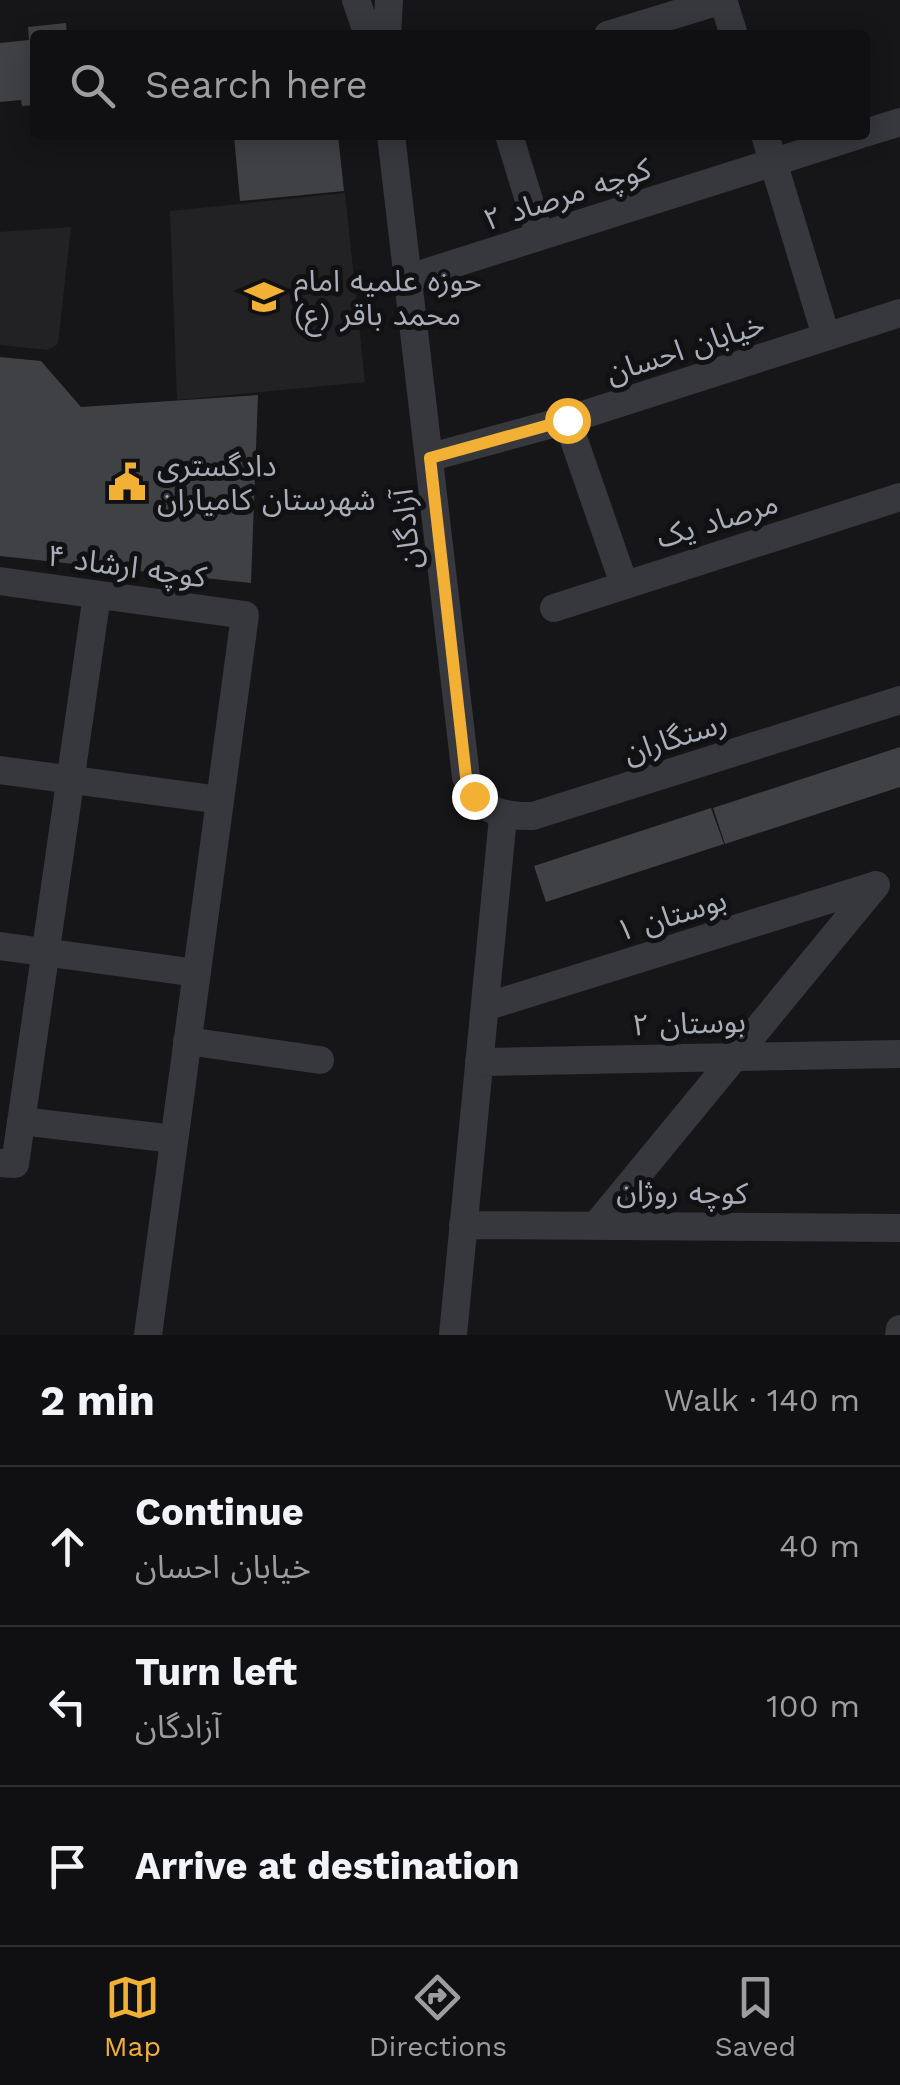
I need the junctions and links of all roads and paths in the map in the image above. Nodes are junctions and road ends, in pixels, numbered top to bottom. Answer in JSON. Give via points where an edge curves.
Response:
{"nodes":[{"id":1,"x":356,"y":0,"type":"edge"},
{"id":2,"x":389,"y":0,"type":"edge"},
{"id":3,"x":722,"y":0,"type":"edge"},
{"id":4,"x":366,"y":30,"type":"edge"},
{"id":5,"x":386,"y":30,"type":"edge"},
{"id":6,"x":624,"y":30,"type":"edge"},
{"id":7,"x":732,"y":30,"type":"edge"},
{"id":8,"x":900,"y":122,"type":"edge"},
{"id":9,"x":870,"y":131,"type":"edge"},
{"id":10,"x":391,"y":140,"type":"edge"},
{"id":11,"x":511,"y":140,"type":"edge"},
{"id":12,"x":767,"y":140,"type":"edge"},
{"id":13,"x":843,"y":140,"type":"edge"},
{"id":14,"x":774,"y":162,"type":"junction"},
{"id":15,"x":540,"y":236,"type":"junction"},
{"id":16,"x":408,"y":278,"type":"junction"},
{"id":17,"x":900,"y":314,"type":"edge"},
{"id":18,"x":826,"y":336,"type":"junction"},
{"id":19,"x":567,"y":420,"type":"junction"},
{"id":20,"x":430,"y":458,"type":"junction"},
{"id":21,"x":900,"y":497,"type":"edge"},
{"id":22,"x":0,"y":581,"type":"edge"},
{"id":23,"x":624,"y":584,"type":"junction"},
{"id":24,"x":98,"y":594,"type":"junction"},
{"id":25,"x":554,"y":608,"type":"dead end"},
{"id":26,"x":900,"y":700,"type":"edge"},
{"id":27,"x":0,"y":770,"type":"edge"},
{"id":28,"x":73,"y":779,"type":"junction"},
{"id":29,"x":220,"y":800,"type":"junction"},
{"id":30,"x":503,"y":817,"type":"junction"},
{"id":31,"x":0,"y":946,"type":"edge"},
{"id":32,"x":46,"y":953,"type":"junction"},
{"id":33,"x":197,"y":973,"type":"junction"},
{"id":34,"x":485,"y":1007,"type":"junction"},
{"id":35,"x":187,"y":1041,"type":"junction"},
{"id":36,"x":740,"y":1054,"type":"junction"},
{"id":37,"x":900,"y":1054,"type":"edge"},
{"id":38,"x":320,"y":1060,"type":"dead end"},
{"id":39,"x":479,"y":1062,"type":"junction"},
{"id":40,"x":22,"y":1121,"type":"junction"},
{"id":41,"x":174,"y":1139,"type":"junction"},
{"id":42,"x":7,"y":1164,"type":"edge"},
{"id":43,"x":598,"y":1223,"type":"junction"},
{"id":44,"x":463,"y":1225,"type":"junction"},
{"id":45,"x":900,"y":1228,"type":"edge"},
{"id":46,"x":148,"y":1335,"type":"edge"},
{"id":47,"x":453,"y":1335,"type":"edge"}],
"edges":[{"from":1,"to":4,"type":"street"},
{"from":2,"to":5,"type":"street"},
{"from":3,"to":6,"type":"street"},
{"from":3,"to":7,"type":"street"},
{"from":8,"to":9,"type":"street","name":"کوچه مرصاد ۲"},
{"from":10,"to":16,"type":"street","name":"آزادگان"},
{"from":11,"to":15,"type":"street"},
{"from":12,"to":14,"type":"street"},
{"from":13,"to":14,"type":"street","name":"کوچه مرصاد ۲"},
{"from":14,"to":15,"type":"street","name":"کوچه مرصاد ۲"},
{"from":14,"to":18,"type":"street"},
{"from":15,"to":16,"type":"street","name":"کوچه مرصاد ۲"},
{"from":16,"to":20,"type":"street","name":"آزادگان"},
{"from":17,"to":18,"type":"street","name":"خیابان احسان"},
{"from":18,"to":19,"type":"street","name":"خیابان احسان"},
{"from":19,"to":20,"type":"street","name":"خیابان احسان"},
{"from":19,"to":23,"type":"street"},
{"from":20,"to":30,"type":"street","name":"آزادگان","via":[[466,777],[474,796]]},
{"from":21,"to":23,"type":"street","name":"مرصاد یک"},
{"from":22,"to":24,"type":"street","name":"کوچه ارشاد ۴"},
{"from":23,"to":25,"type":"street","name":"مرصاد یک"},
{"from":24,"to":28,"type":"street"},
{"from":24,"to":29,"type":"street","name":"کوچه ارشاد ۴","via":[[245,615]]},
{"from":26,"to":30,"type":"street","name":"رستگاران","via":[[533,816]]},
{"from":27,"to":28,"type":"street"},
{"from":28,"to":29,"type":"street"},
{"from":28,"to":32,"type":"street"},
{"from":29,"to":33,"type":"street"},
{"from":30,"to":34,"type":"street"},
{"from":31,"to":32,"type":"street"},
{"from":32,"to":33,"type":"street"},
{"from":32,"to":40,"type":"street"},
{"from":33,"to":35,"type":"street"},
{"from":34,"to":36,"type":"street","name":"بوستان ۱","via":[[876,885]]},
{"from":34,"to":39,"type":"street"},
{"from":35,"to":38,"type":"street"},
{"from":35,"to":41,"type":"street"},
{"from":36,"to":37,"type":"street","name":"بوستان ۲"},
{"from":36,"to":39,"type":"street","name":"بوستان ۲"},
{"from":36,"to":43,"type":"street"},
{"from":39,"to":44,"type":"street"},
{"from":40,"to":41,"type":"street"},
{"from":40,"to":42,"type":"street"},
{"from":41,"to":46,"type":"street"},
{"from":43,"to":44,"type":"street","name":"کوچه روژان"},
{"from":43,"to":45,"type":"street","name":"کوچه روژان"},
{"from":44,"to":47,"type":"street"}]}
